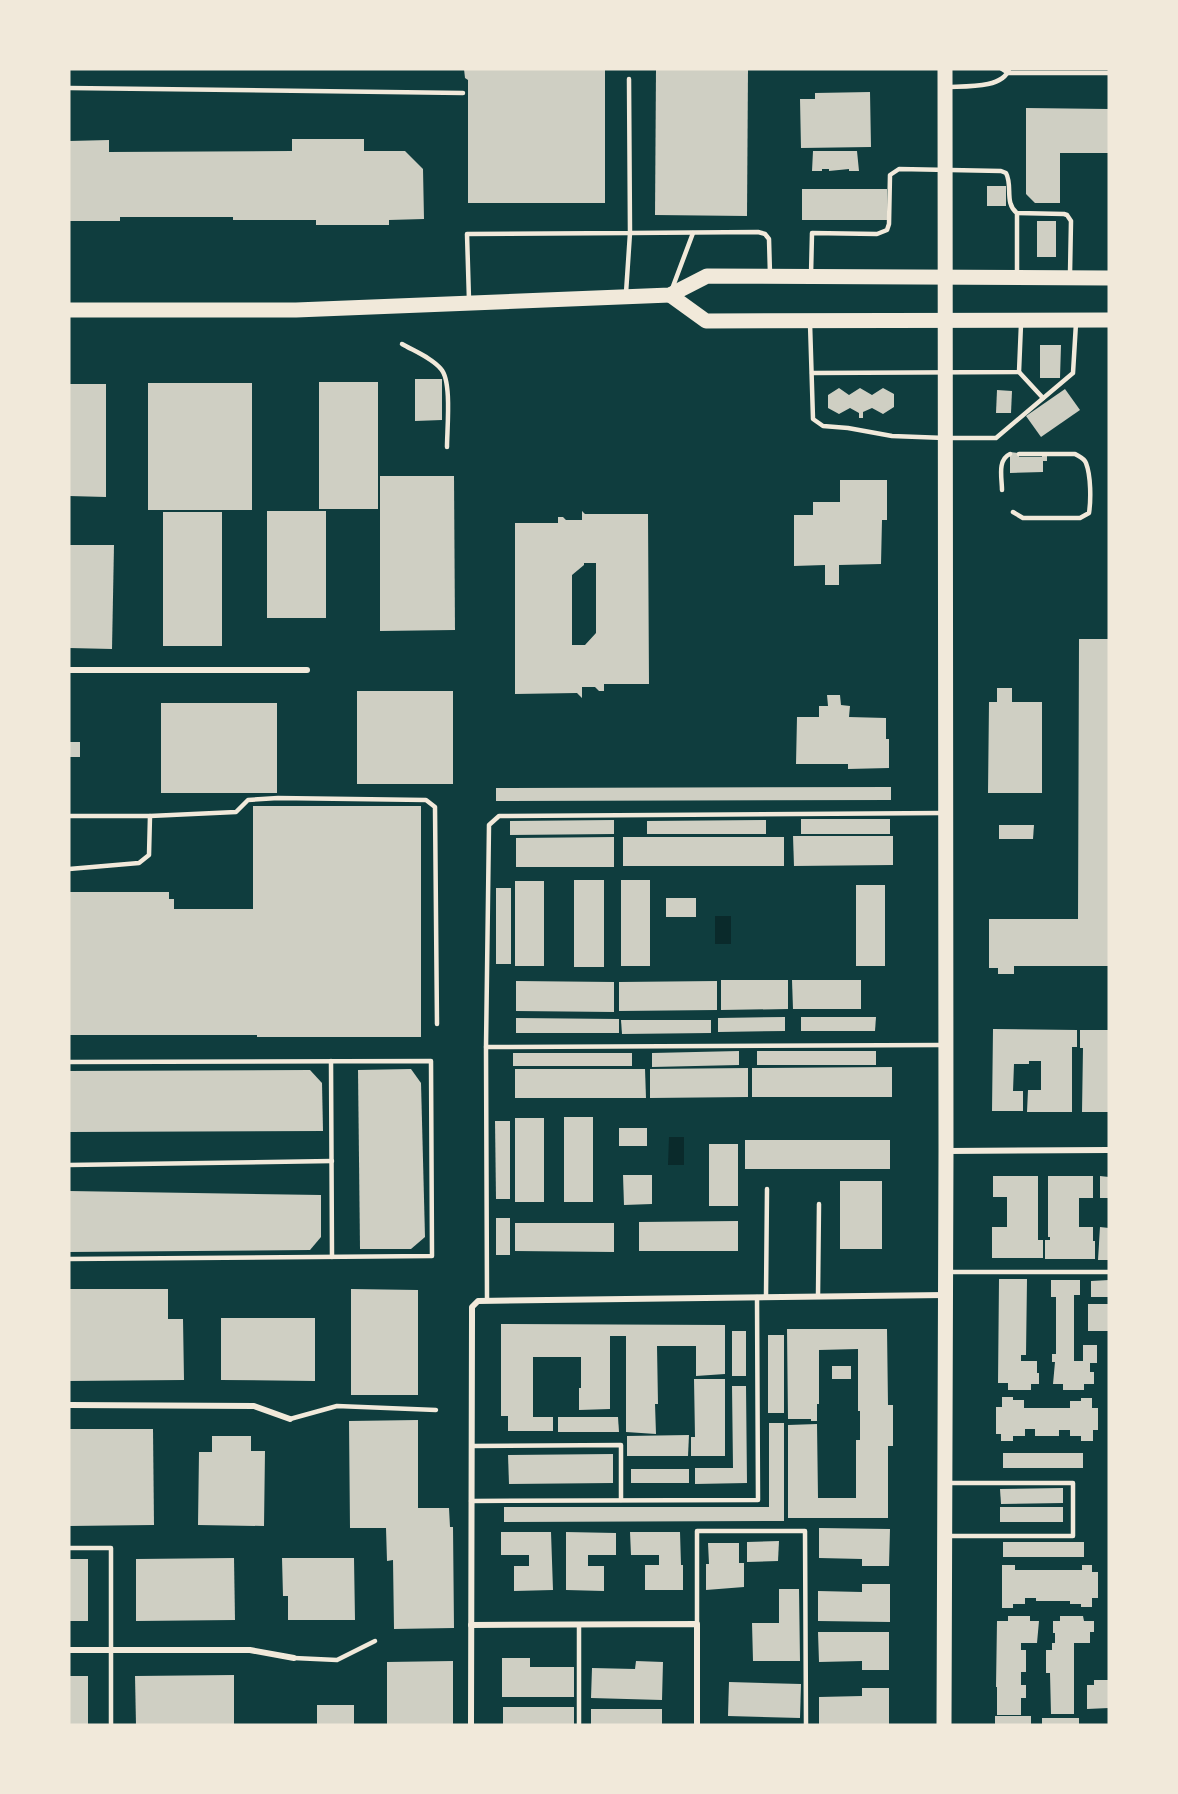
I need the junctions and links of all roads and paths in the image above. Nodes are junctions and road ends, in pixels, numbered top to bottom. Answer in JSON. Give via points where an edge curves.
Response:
{"nodes":[{"id":1,"x":945,"y":69,"type":"edge"},
{"id":2,"x":1002,"y":69,"type":"edge"},
{"id":3,"x":1008,"y":71,"type":"edge"},
{"id":4,"x":1109,"y":73,"type":"edge"},
{"id":5,"x":629,"y":79,"type":"dead end"},
{"id":6,"x":945,"y":87,"type":"junction"},
{"id":7,"x":69,"y":88,"type":"edge"},
{"id":8,"x":463,"y":93,"type":"dead end"},
{"id":9,"x":945,"y":169,"type":"junction"},
{"id":10,"x":1017,"y":213,"type":"junction"},
{"id":11,"x":693,"y":232,"type":"junction"},
{"id":12,"x":630,"y":233,"type":"junction"},
{"id":13,"x":770,"y":276,"type":"junction"},
{"id":14,"x":811,"y":276,"type":"junction"},
{"id":15,"x":945,"y":277,"type":"junction"},
{"id":16,"x":1017,"y":277,"type":"junction"},
{"id":17,"x":1070,"y":277,"type":"junction"},
{"id":18,"x":1109,"y":278,"type":"edge"},
{"id":19,"x":670,"y":295,"type":"junction"},
{"id":20,"x":626,"y":296,"type":"junction"},
{"id":21,"x":469,"y":303,"type":"junction"},
{"id":22,"x":69,"y":310,"type":"edge"},
{"id":23,"x":945,"y":320,"type":"junction"},
{"id":24,"x":1022,"y":320,"type":"junction"},
{"id":25,"x":1076,"y":320,"type":"junction"},
{"id":26,"x":1109,"y":320,"type":"edge"},
{"id":27,"x":810,"y":321,"type":"junction"},
{"id":28,"x":402,"y":344,"type":"dead end"},
{"id":29,"x":1019,"y":372,"type":"junction"},
{"id":30,"x":812,"y":373,"type":"junction"},
{"id":31,"x":945,"y":373,"type":"junction"},
{"id":32,"x":1043,"y":398,"type":"junction"},
{"id":33,"x":945,"y":438,"type":"junction"},
{"id":34,"x":447,"y":447,"type":"dead end"},
{"id":35,"x":1010,"y":454,"type":"dead end"},
{"id":36,"x":1019,"y":454,"type":"dead end"},
{"id":37,"x":1002,"y":490,"type":"dead end"},
{"id":38,"x":1013,"y":512,"type":"dead end"},
{"id":39,"x":69,"y":670,"type":"edge"},
{"id":40,"x":307,"y":670,"type":"dead end"},
{"id":41,"x":946,"y":813,"type":"junction"},
{"id":42,"x":69,"y":816,"type":"edge"},
{"id":43,"x":150,"y":816,"type":"junction"},
{"id":44,"x":69,"y":869,"type":"edge"},
{"id":45,"x":437,"y":1024,"type":"dead end"},
{"id":46,"x":946,"y":1045,"type":"junction"},
{"id":47,"x":486,"y":1047,"type":"junction"},
{"id":48,"x":331,"y":1061,"type":"junction"},
{"id":49,"x":69,"y":1062,"type":"edge"},
{"id":50,"x":1109,"y":1150,"type":"edge"},
{"id":51,"x":946,"y":1151,"type":"junction"},
{"id":52,"x":332,"y":1161,"type":"junction"},
{"id":53,"x":69,"y":1164,"type":"edge"},
{"id":54,"x":767,"y":1189,"type":"dead end"},
{"id":55,"x":819,"y":1204,"type":"dead end"},
{"id":56,"x":332,"y":1257,"type":"junction"},
{"id":57,"x":69,"y":1259,"type":"edge"},
{"id":58,"x":945,"y":1272,"type":"junction"},
{"id":59,"x":1109,"y":1272,"type":"edge"},
{"id":60,"x":945,"y":1294,"type":"junction"},
{"id":61,"x":818,"y":1296,"type":"junction"},
{"id":62,"x":757,"y":1297,"type":"junction"},
{"id":63,"x":766,"y":1297,"type":"junction"},
{"id":64,"x":488,"y":1299,"type":"junction"},
{"id":65,"x":69,"y":1405,"type":"edge"},
{"id":66,"x":436,"y":1410,"type":"dead end"},
{"id":67,"x":290,"y":1419,"type":"joint"},
{"id":68,"x":472,"y":1446,"type":"junction"},
{"id":69,"x":944,"y":1483,"type":"junction"},
{"id":70,"x":621,"y":1500,"type":"junction"},
{"id":71,"x":471,"y":1501,"type":"junction"},
{"id":72,"x":944,"y":1536,"type":"junction"},
{"id":73,"x":69,"y":1548,"type":"edge"},
{"id":74,"x":579,"y":1624,"type":"junction"},
{"id":75,"x":697,"y":1624,"type":"junction"},
{"id":76,"x":471,"y":1625,"type":"junction"},
{"id":77,"x":375,"y":1641,"type":"dead end"},
{"id":78,"x":69,"y":1650,"type":"edge"},
{"id":79,"x":111,"y":1650,"type":"junction"},
{"id":80,"x":294,"y":1658,"type":"joint"},
{"id":81,"x":111,"y":1725,"type":"edge"},
{"id":82,"x":471,"y":1725,"type":"edge"},
{"id":83,"x":579,"y":1725,"type":"edge"},
{"id":84,"x":698,"y":1725,"type":"edge"},
{"id":85,"x":806,"y":1725,"type":"edge"},
{"id":86,"x":944,"y":1725,"type":"edge"}],
"edges":[{"from":1,"to":6,"type":"main road"},
{"from":2,"to":3,"type":"lane"},
{"from":3,"to":4,"type":"lane"},
{"from":3,"to":6,"type":"lane","via":[[996,83]]},
{"from":5,"to":12,"type":"lane"},
{"from":6,"to":9,"type":"main road"},
{"from":7,"to":8,"type":"lane"},
{"from":9,"to":10,"type":"lane","via":[[1006,173],[1010,203]]},
{"from":9,"to":14,"type":"lane","via":[[899,169],[890,175],[887,231],[812,233]]},
{"from":9,"to":15,"type":"main road"},
{"from":10,"to":16,"type":"lane"},
{"from":10,"to":17,"type":"lane","via":[[1070,217]]},
{"from":11,"to":12,"type":"lane"},
{"from":11,"to":13,"type":"lane","via":[[765,234],[769,239]]},
{"from":11,"to":19,"type":"lane"},
{"from":12,"to":20,"type":"lane"},
{"from":12,"to":21,"type":"lane","via":[[467,234]]},
{"from":13,"to":14,"type":"main road"},
{"from":13,"to":19,"type":"main road","via":[[707,276]]},
{"from":14,"to":15,"type":"main road"},
{"from":15,"to":16,"type":"main road"},
{"from":15,"to":23,"type":"main road"},
{"from":16,"to":17,"type":"main road"},
{"from":17,"to":18,"type":"main road"},
{"from":19,"to":20,"type":"main road"},
{"from":19,"to":27,"type":"main road","via":[[706,321]]},
{"from":20,"to":21,"type":"main road"},
{"from":21,"to":22,"type":"main road","via":[[296,310]]},
{"from":23,"to":24,"type":"main road"},
{"from":23,"to":27,"type":"main road"},
{"from":23,"to":31,"type":"main road"},
{"from":24,"to":25,"type":"main road"},
{"from":24,"to":29,"type":"lane"},
{"from":25,"to":26,"type":"main road"},
{"from":25,"to":32,"type":"lane","via":[[1073,373]]},
{"from":27,"to":30,"type":"lane"},
{"from":28,"to":34,"type":"lane","via":[[443,370],[447,381]]},
{"from":29,"to":31,"type":"lane"},
{"from":29,"to":32,"type":"lane"},
{"from":30,"to":31,"type":"lane"},
{"from":30,"to":33,"type":"lane","via":[[813,419],[823,426],[892,436]]},
{"from":31,"to":33,"type":"main road"},
{"from":32,"to":33,"type":"lane","via":[[996,438]]},
{"from":33,"to":41,"type":"main road"},
{"from":35,"to":37,"type":"lane","via":[[1002,463]]},
{"from":36,"to":38,"type":"lane","via":[[1075,454],[1082,458],[1088,471],[1090,506],[1089,513],[1080,518],[1023,518]]},
{"from":39,"to":40,"type":"street"},
{"from":41,"to":46,"type":"main road"},
{"from":41,"to":47,"type":"lane","via":[[498,816],[489,825]]},
{"from":42,"to":43,"type":"lane"},
{"from":43,"to":44,"type":"lane","via":[[149,855],[139,863]]},
{"from":43,"to":45,"type":"lane","via":[[236,812],[248,800],[278,798],[426,800],[435,807]]},
{"from":46,"to":47,"type":"lane"},
{"from":46,"to":51,"type":"main road"},
{"from":47,"to":64,"type":"lane"},
{"from":48,"to":49,"type":"lane"},
{"from":48,"to":52,"type":"lane"},
{"from":48,"to":56,"type":"lane","via":[[431,1061],[432,1221],[432,1256]]},
{"from":50,"to":51,"type":"street"},
{"from":51,"to":58,"type":"main road"},
{"from":52,"to":53,"type":"lane"},
{"from":52,"to":56,"type":"lane"},
{"from":54,"to":63,"type":"lane"},
{"from":55,"to":61,"type":"lane"},
{"from":56,"to":57,"type":"lane"},
{"from":58,"to":59,"type":"lane"},
{"from":58,"to":60,"type":"main road"},
{"from":60,"to":61,"type":"street"},
{"from":60,"to":69,"type":"main road"},
{"from":61,"to":63,"type":"street"},
{"from":62,"to":63,"type":"street"},
{"from":62,"to":64,"type":"street"},
{"from":62,"to":70,"type":"lane","via":[[758,1500]]},
{"from":64,"to":68,"type":"street","via":[[472,1307]]},
{"from":65,"to":67,"type":"street","via":[[254,1406]]},
{"from":66,"to":67,"type":"lane","via":[[337,1407]]},
{"from":68,"to":70,"type":"lane","via":[[621,1445]]},
{"from":68,"to":71,"type":"street"},
{"from":69,"to":72,"type":"main road"},
{"from":69,"to":72,"type":"lane","via":[[1073,1483],[1073,1536]]},
{"from":70,"to":71,"type":"lane"},
{"from":71,"to":76,"type":"street"},
{"from":72,"to":86,"type":"main road"},
{"from":73,"to":79,"type":"lane","via":[[111,1548]]},
{"from":74,"to":75,"type":"street"},
{"from":74,"to":76,"type":"street"},
{"from":74,"to":83,"type":"lane"},
{"from":75,"to":84,"type":"street"},
{"from":75,"to":85,"type":"lane","via":[[697,1531],[805,1531]]},
{"from":76,"to":82,"type":"street"},
{"from":77,"to":80,"type":"lane","via":[[337,1660]]},
{"from":78,"to":79,"type":"street"},
{"from":79,"to":80,"type":"street","via":[[250,1650]]},
{"from":79,"to":81,"type":"lane"}]}
